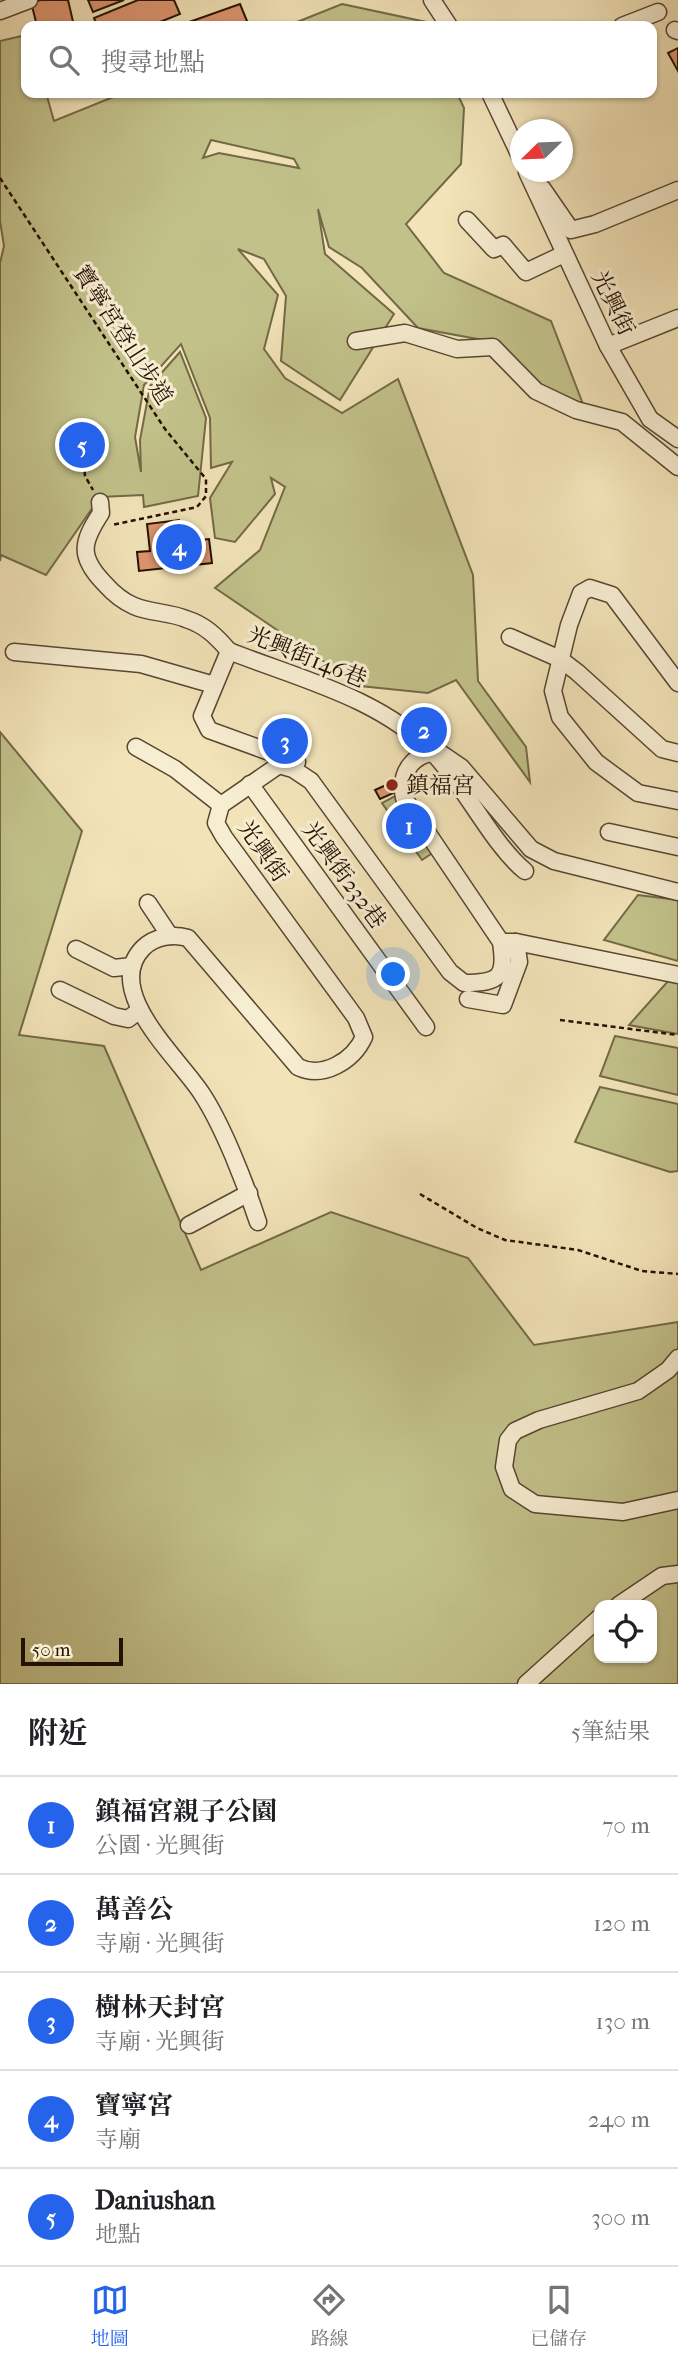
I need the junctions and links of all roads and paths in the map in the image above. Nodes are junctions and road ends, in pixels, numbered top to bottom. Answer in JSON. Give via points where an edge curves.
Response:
{"nodes":[{"id":1,"x":29,"y":0,"type":"edge"},
{"id":2,"x":432,"y":0,"type":"edge"},
{"id":3,"x":0,"y":11,"type":"edge"},
{"id":4,"x":658,"y":12,"type":"dead end"},
{"id":5,"x":446,"y":21,"type":"edge"},
{"id":6,"x":635,"y":21,"type":"edge"},
{"id":7,"x":492,"y":98,"type":"edge"},
{"id":8,"x":510,"y":134,"type":"edge"},
{"id":9,"x":0,"y":178,"type":"edge"},
{"id":10,"x":533,"y":182,"type":"edge"},
{"id":11,"x":536,"y":182,"type":"edge"},
{"id":12,"x":678,"y":190,"type":"edge"},
{"id":13,"x":467,"y":220,"type":"dead end"},
{"id":14,"x":564,"y":254,"type":"junction"},
{"id":15,"x":678,"y":318,"type":"edge"},
{"id":16,"x":356,"y":341,"type":"dead end"},
{"id":17,"x":608,"y":346,"type":"junction"},
{"id":18,"x":677,"y":437,"type":"edge"},
{"id":19,"x":72,"y":445,"type":"dead end"},
{"id":20,"x":678,"y":467,"type":"edge"},
{"id":21,"x":85,"y":476,"type":"dead end"},
{"id":22,"x":100,"y":502,"type":"dead end"},
{"id":23,"x":89,"y":531,"type":"junction"},
{"id":24,"x":510,"y":637,"type":"dead end"},
{"id":25,"x":229,"y":650,"type":"junction"},
{"id":26,"x":14,"y":652,"type":"dead end"},
{"id":27,"x":560,"y":659,"type":"junction"},
{"id":28,"x":678,"y":683,"type":"edge"},
{"id":29,"x":214,"y":685,"type":"junction"},
{"id":30,"x":136,"y":747,"type":"dead end"},
{"id":31,"x":433,"y":752,"type":"junction"},
{"id":32,"x":678,"y":753,"type":"edge"},
{"id":33,"x":311,"y":781,"type":"junction"},
{"id":34,"x":250,"y":785,"type":"junction"},
{"id":35,"x":678,"y":801,"type":"edge"},
{"id":36,"x":221,"y":805,"type":"junction"},
{"id":37,"x":609,"y":832,"type":"dead end"},
{"id":38,"x":678,"y":847,"type":"edge"},
{"id":39,"x":525,"y":872,"type":"dead end"},
{"id":40,"x":678,"y":892,"type":"edge"},
{"id":41,"x":148,"y":903,"type":"dead end"},
{"id":42,"x":170,"y":936,"type":"junction"},
{"id":43,"x":508,"y":942,"type":"junction"},
{"id":44,"x":76,"y":949,"type":"dead end"},
{"id":45,"x":132,"y":966,"type":"junction"},
{"id":46,"x":678,"y":975,"type":"edge"},
{"id":47,"x":60,"y":990,"type":"dead end"},
{"id":48,"x":468,"y":999,"type":"dead end"},
{"id":49,"x":140,"y":1010,"type":"junction"},
{"id":50,"x":560,"y":1020,"type":"dead end"},
{"id":51,"x":426,"y":1027,"type":"dead end"},
{"id":52,"x":678,"y":1035,"type":"edge"},
{"id":53,"x":249,"y":1193,"type":"junction"},
{"id":54,"x":420,"y":1194,"type":"dead end"},
{"id":55,"x":258,"y":1222,"type":"dead end"},
{"id":56,"x":189,"y":1225,"type":"dead end"},
{"id":57,"x":678,"y":1274,"type":"edge"},
{"id":58,"x":678,"y":1358,"type":"edge"},
{"id":59,"x":678,"y":1500,"type":"edge"},
{"id":60,"x":678,"y":1574,"type":"edge"},
{"id":61,"x":626,"y":1600,"type":"edge"},
{"id":62,"x":594,"y":1623,"type":"edge"},
{"id":63,"x":526,"y":1684,"type":"edge"}],
"edges":[{"from":1,"to":3,"type":"street"},
{"from":2,"to":5,"type":"street"},
{"from":4,"to":6,"type":"street"},
{"from":7,"to":8,"type":"street"},
{"from":9,"to":23,"type":"path","name":"寶寧宮登山步道","via":[[165,429],[206,479],[206,496],[197,507]]},
{"from":10,"to":14,"type":"street","name":"光興街"},
{"from":11,"to":12,"type":"street","via":[[571,230]]},
{"from":13,"to":14,"type":"street","via":[[494,249],[503,245],[526,272]]},
{"from":14,"to":17,"type":"street","name":"光興街"},
{"from":15,"to":17,"type":"street"},
{"from":16,"to":20,"type":"street","via":[[405,333],[457,349],[494,347],[536,391],[576,410],[622,422]]},
{"from":17,"to":18,"type":"street","name":"光興街","via":[[650,419]]},
{"from":19,"to":21,"type":"path","via":[[72,450],[83,454]]},
{"from":22,"to":23,"type":"street","via":[[102,513]]},
{"from":23,"to":25,"type":"street","via":[[87,563],[113,593],[135,606],[186,618],[212,631]]},
{"from":24,"to":27,"type":"street"},
{"from":25,"to":29,"type":"street","name":"光興街146巷"},
{"from":25,"to":31,"type":"street","name":"光興街146巷","via":[[368,706]]},
{"from":26,"to":29,"type":"street","via":[[141,664]]},
{"from":27,"to":28,"type":"street","via":[[581,593],[590,588],[612,595]]},
{"from":27,"to":32,"type":"street","via":[[662,749]]},
{"from":27,"to":35,"type":"street","via":[[553,691],[560,717],[596,762],[638,793]]},
{"from":29,"to":33,"type":"street","name":"光興街146巷","via":[[202,716],[209,730],[308,766]]},
{"from":30,"to":36,"type":"street","via":[[175,769]]},
{"from":31,"to":39,"type":"street"},
{"from":31,"to":40,"type":"street","via":[[461,767],[531,849],[554,862]]},
{"from":31,"to":43,"type":"street","via":[[416,758],[404,771],[404,798]]},
{"from":33,"to":34,"type":"street","name":"光興街","via":[[279,765]]},
{"from":33,"to":43,"type":"street","name":"光興街","via":[[457,980],[490,981],[500,974]]},
{"from":34,"to":36,"type":"street","name":"光興街"},
{"from":34,"to":51,"type":"street","name":"光興街232巷"},
{"from":36,"to":42,"type":"street","name":"光興街","via":[[216,823],[224,837],[356,1018],[362,1042],[330,1069],[310,1073],[298,1067],[188,938]]},
{"from":37,"to":38,"type":"street"},
{"from":41,"to":42,"type":"street"},
{"from":42,"to":45,"type":"street","via":[[143,948]]},
{"from":43,"to":46,"type":"street"},
{"from":43,"to":48,"type":"street","via":[[519,962],[503,1005]]},
{"from":44,"to":45,"type":"street","via":[[114,968]]},
{"from":45,"to":49,"type":"street","via":[[134,1002]]},
{"from":47,"to":49,"type":"street","via":[[114,1016],[128,1019]]},
{"from":49,"to":53,"type":"street","via":[[203,1094]]},
{"from":50,"to":52,"type":"path"},
{"from":53,"to":55,"type":"street"},
{"from":53,"to":56,"type":"street"},
{"from":54,"to":57,"type":"path","via":[[505,1240],[578,1250],[630,1268]]},
{"from":58,"to":59,"type":"street","via":[[638,1391],[515,1431],[508,1440],[504,1466],[512,1489],[535,1504],[623,1512]]},
{"from":60,"to":61,"type":"street","via":[[662,1576]]},
{"from":62,"to":63,"type":"street"}]}
